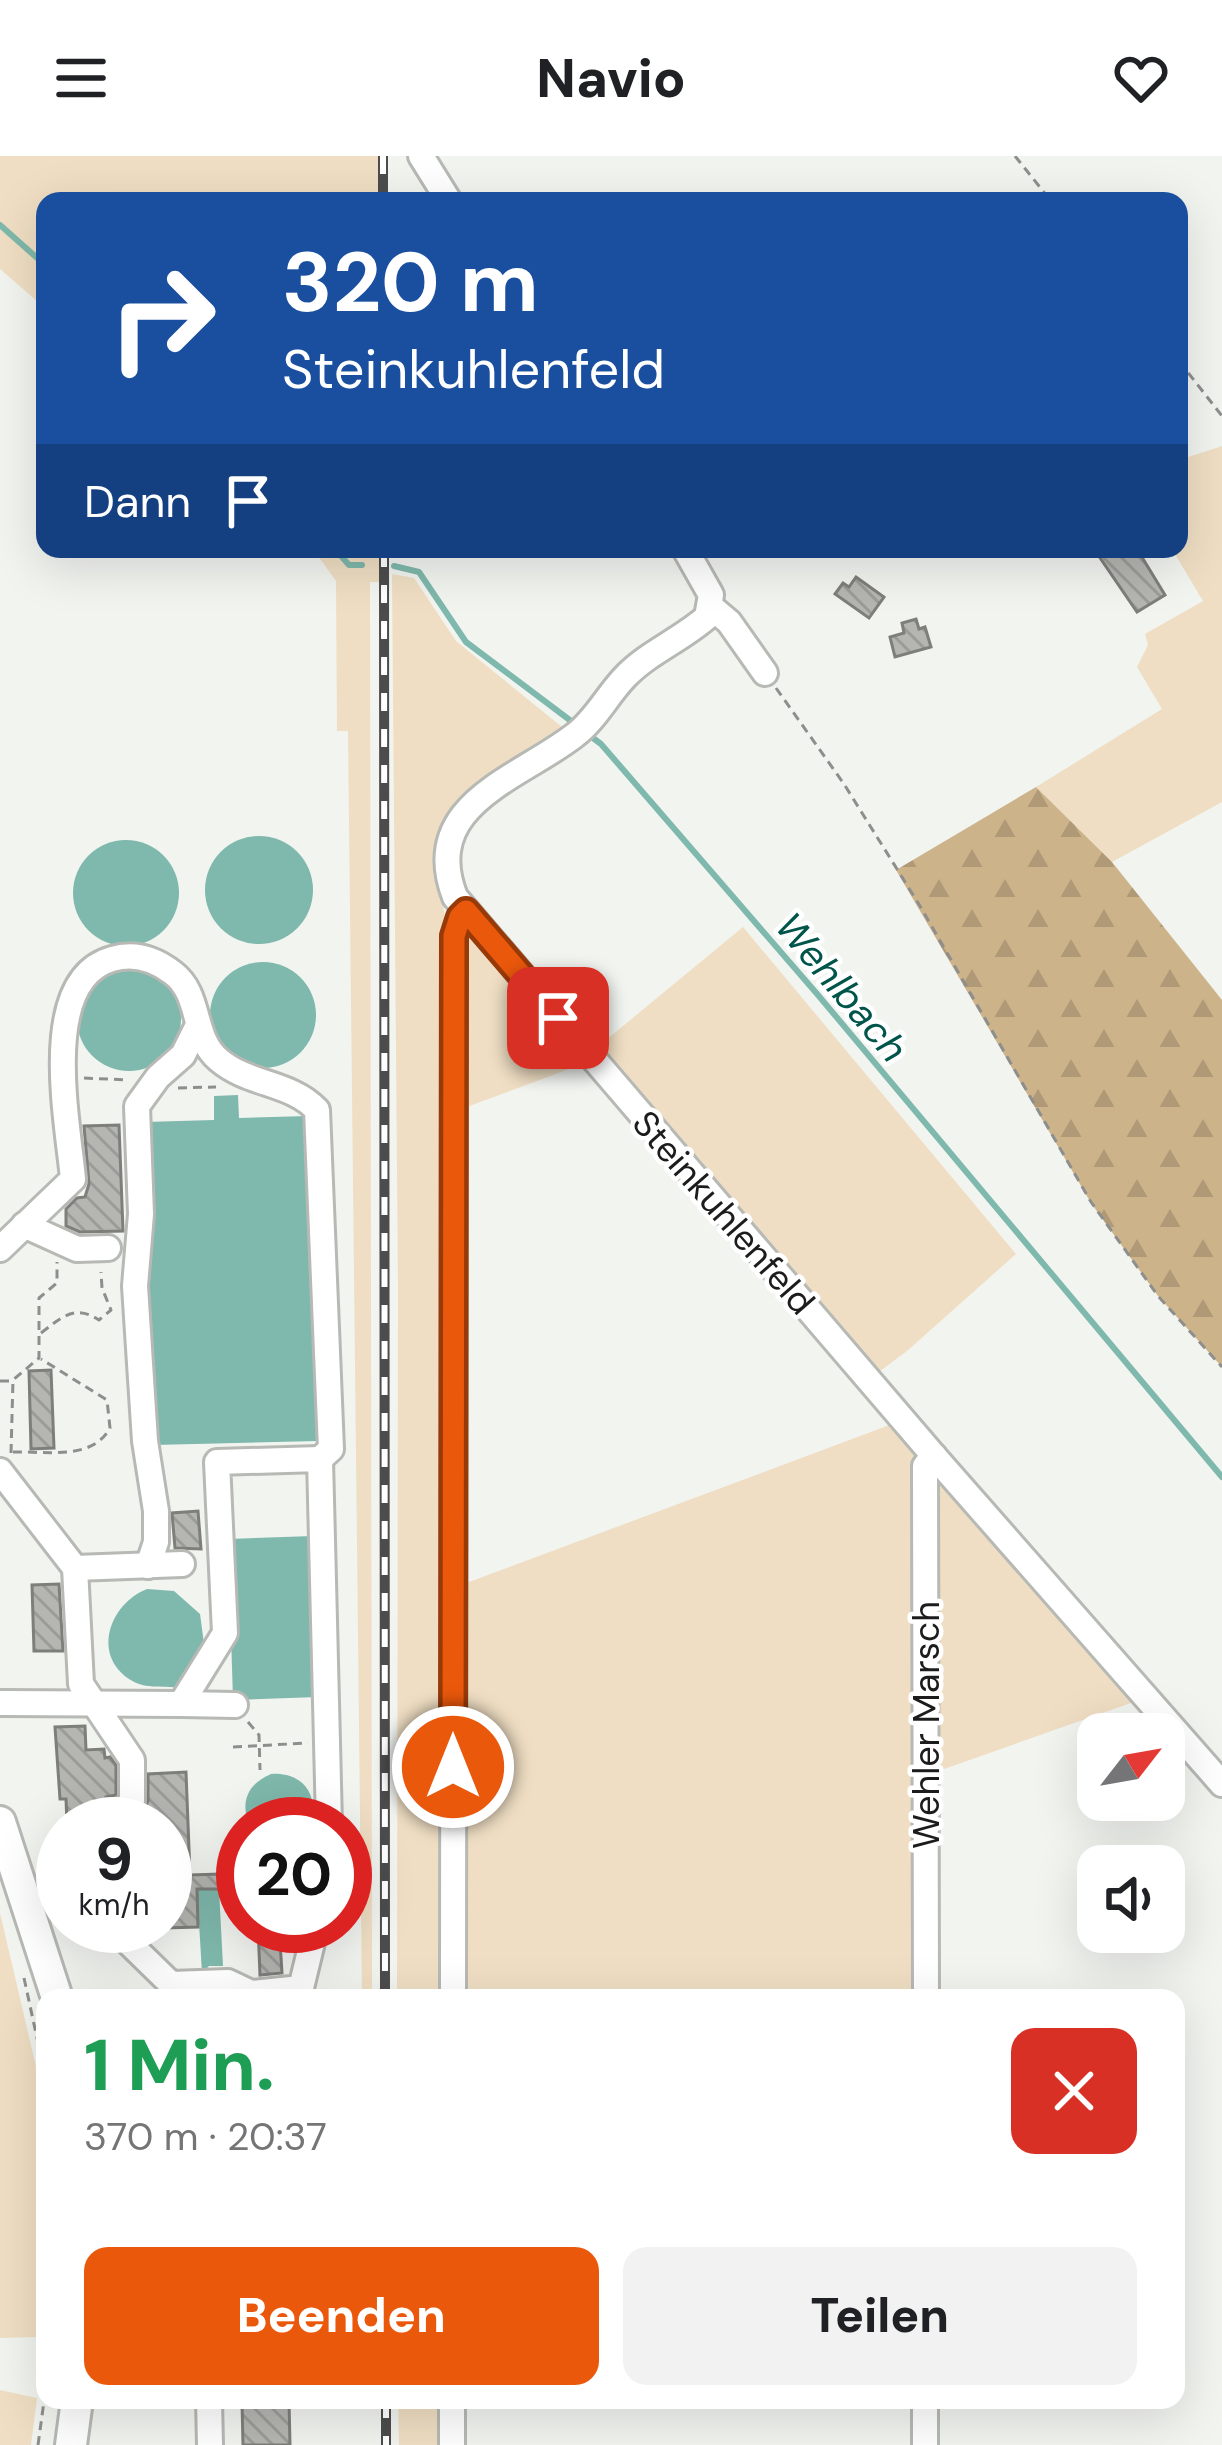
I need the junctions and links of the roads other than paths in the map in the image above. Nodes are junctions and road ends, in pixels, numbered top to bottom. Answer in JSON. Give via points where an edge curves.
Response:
{"nodes":[{"id":1,"x":421,"y":156,"type":"edge"},
{"id":2,"x":443,"y":192,"type":"edge"},
{"id":3,"x":691,"y":558,"type":"edge"},
{"id":4,"x":710,"y":606,"type":"junction"},
{"id":5,"x":765,"y":673,"type":"road end"},
{"id":6,"x":466,"y":911,"type":"junction"},
{"id":7,"x":197,"y":1027,"type":"junction"},
{"id":8,"x":24,"y":1225,"type":"junction"},
{"id":9,"x":95,"y":1248,"type":"road end"},
{"id":10,"x":0,"y":1249,"type":"edge"},
{"id":11,"x":934,"y":1456,"type":"junction"},
{"id":12,"x":320,"y":1459,"type":"junction"},
{"id":13,"x":7,"y":1467,"type":"edge"},
{"id":14,"x":182,"y":1564,"type":"dead end"},
{"id":15,"x":148,"y":1566,"type":"junction"},
{"id":16,"x":75,"y":1568,"type":"junction"},
{"id":17,"x":91,"y":1701,"type":"junction"},
{"id":18,"x":0,"y":1703,"type":"edge"},
{"id":19,"x":181,"y":1704,"type":"junction"},
{"id":20,"x":235,"y":1705,"type":"road end"},
{"id":21,"x":1222,"y":1784,"type":"edge"},
{"id":22,"x":132,"y":1797,"type":"edge"},
{"id":23,"x":328,"y":1797,"type":"edge"},
{"id":24,"x":0,"y":1822,"type":"edge"},
{"id":25,"x":139,"y":1953,"type":"edge"},
{"id":26,"x":309,"y":1953,"type":"edge"},
{"id":27,"x":54,"y":1989,"type":"edge"},
{"id":28,"x":243,"y":1989,"type":"edge"},
{"id":29,"x":291,"y":1989,"type":"edge"},
{"id":30,"x":453,"y":1989,"type":"edge"},
{"id":31,"x":926,"y":1989,"type":"edge"},
{"id":32,"x":76,"y":2409,"type":"edge"},
{"id":33,"x":209,"y":2409,"type":"edge"},
{"id":34,"x":452,"y":2409,"type":"edge"},
{"id":35,"x":926,"y":2409,"type":"edge"},
{"id":36,"x":71,"y":2445,"type":"edge"},
{"id":37,"x":211,"y":2445,"type":"edge"},
{"id":38,"x":452,"y":2445,"type":"edge"},
{"id":39,"x":925,"y":2445,"type":"edge"}],
"edges":[{"from":1,"to":2,"type":"street"},
{"from":3,"to":4,"type":"street"},
{"from":4,"to":5,"type":"street"},
{"from":4,"to":6,"type":"street","name":"Steinkuhlenfeld","via":[[698,625],[624,677],[582,728],[505,777],[455,827],[446,862]]},
{"from":6,"to":11,"type":"street","name":"Steinkuhlenfeld"},
{"from":6,"to":30,"type":"street","via":[[454,936]]},
{"from":7,"to":8,"type":"street","via":[[191,997],[155,961],[110,959],[75,987],[63,1072],[73,1179]]},
{"from":7,"to":12,"type":"street","via":[[218,1059],[303,1095],[317,1110],[331,1449]]},
{"from":7,"to":15,"type":"street","via":[[137,1106],[135,1286],[156,1511]]},
{"from":8,"to":9,"type":"street"},
{"from":8,"to":10,"type":"street"},
{"from":11,"to":21,"type":"street","name":"Steinkuhlenfeld"},
{"from":11,"to":31,"type":"street","name":"Wehler Marsch","via":[[925,1466]]},
{"from":12,"to":19,"type":"street","via":[[217,1462],[225,1633]]},
{"from":12,"to":23,"type":"street"},
{"from":13,"to":16,"type":"street"},
{"from":14,"to":15,"type":"street"},
{"from":15,"to":16,"type":"street"},
{"from":16,"to":17,"type":"street","via":[[81,1684]]},
{"from":17,"to":18,"type":"street"},
{"from":17,"to":19,"type":"street"},
{"from":17,"to":22,"type":"street","via":[[131,1760]]},
{"from":19,"to":20,"type":"street"},
{"from":24,"to":27,"type":"main road"},
{"from":25,"to":28,"type":"street","via":[[171,1984]]},
{"from":26,"to":29,"type":"street","via":[[301,1988]]},
{"from":32,"to":36,"type":"main road"},
{"from":33,"to":37,"type":"street"},
{"from":34,"to":38,"type":"street"},
{"from":35,"to":39,"type":"street"}]}
